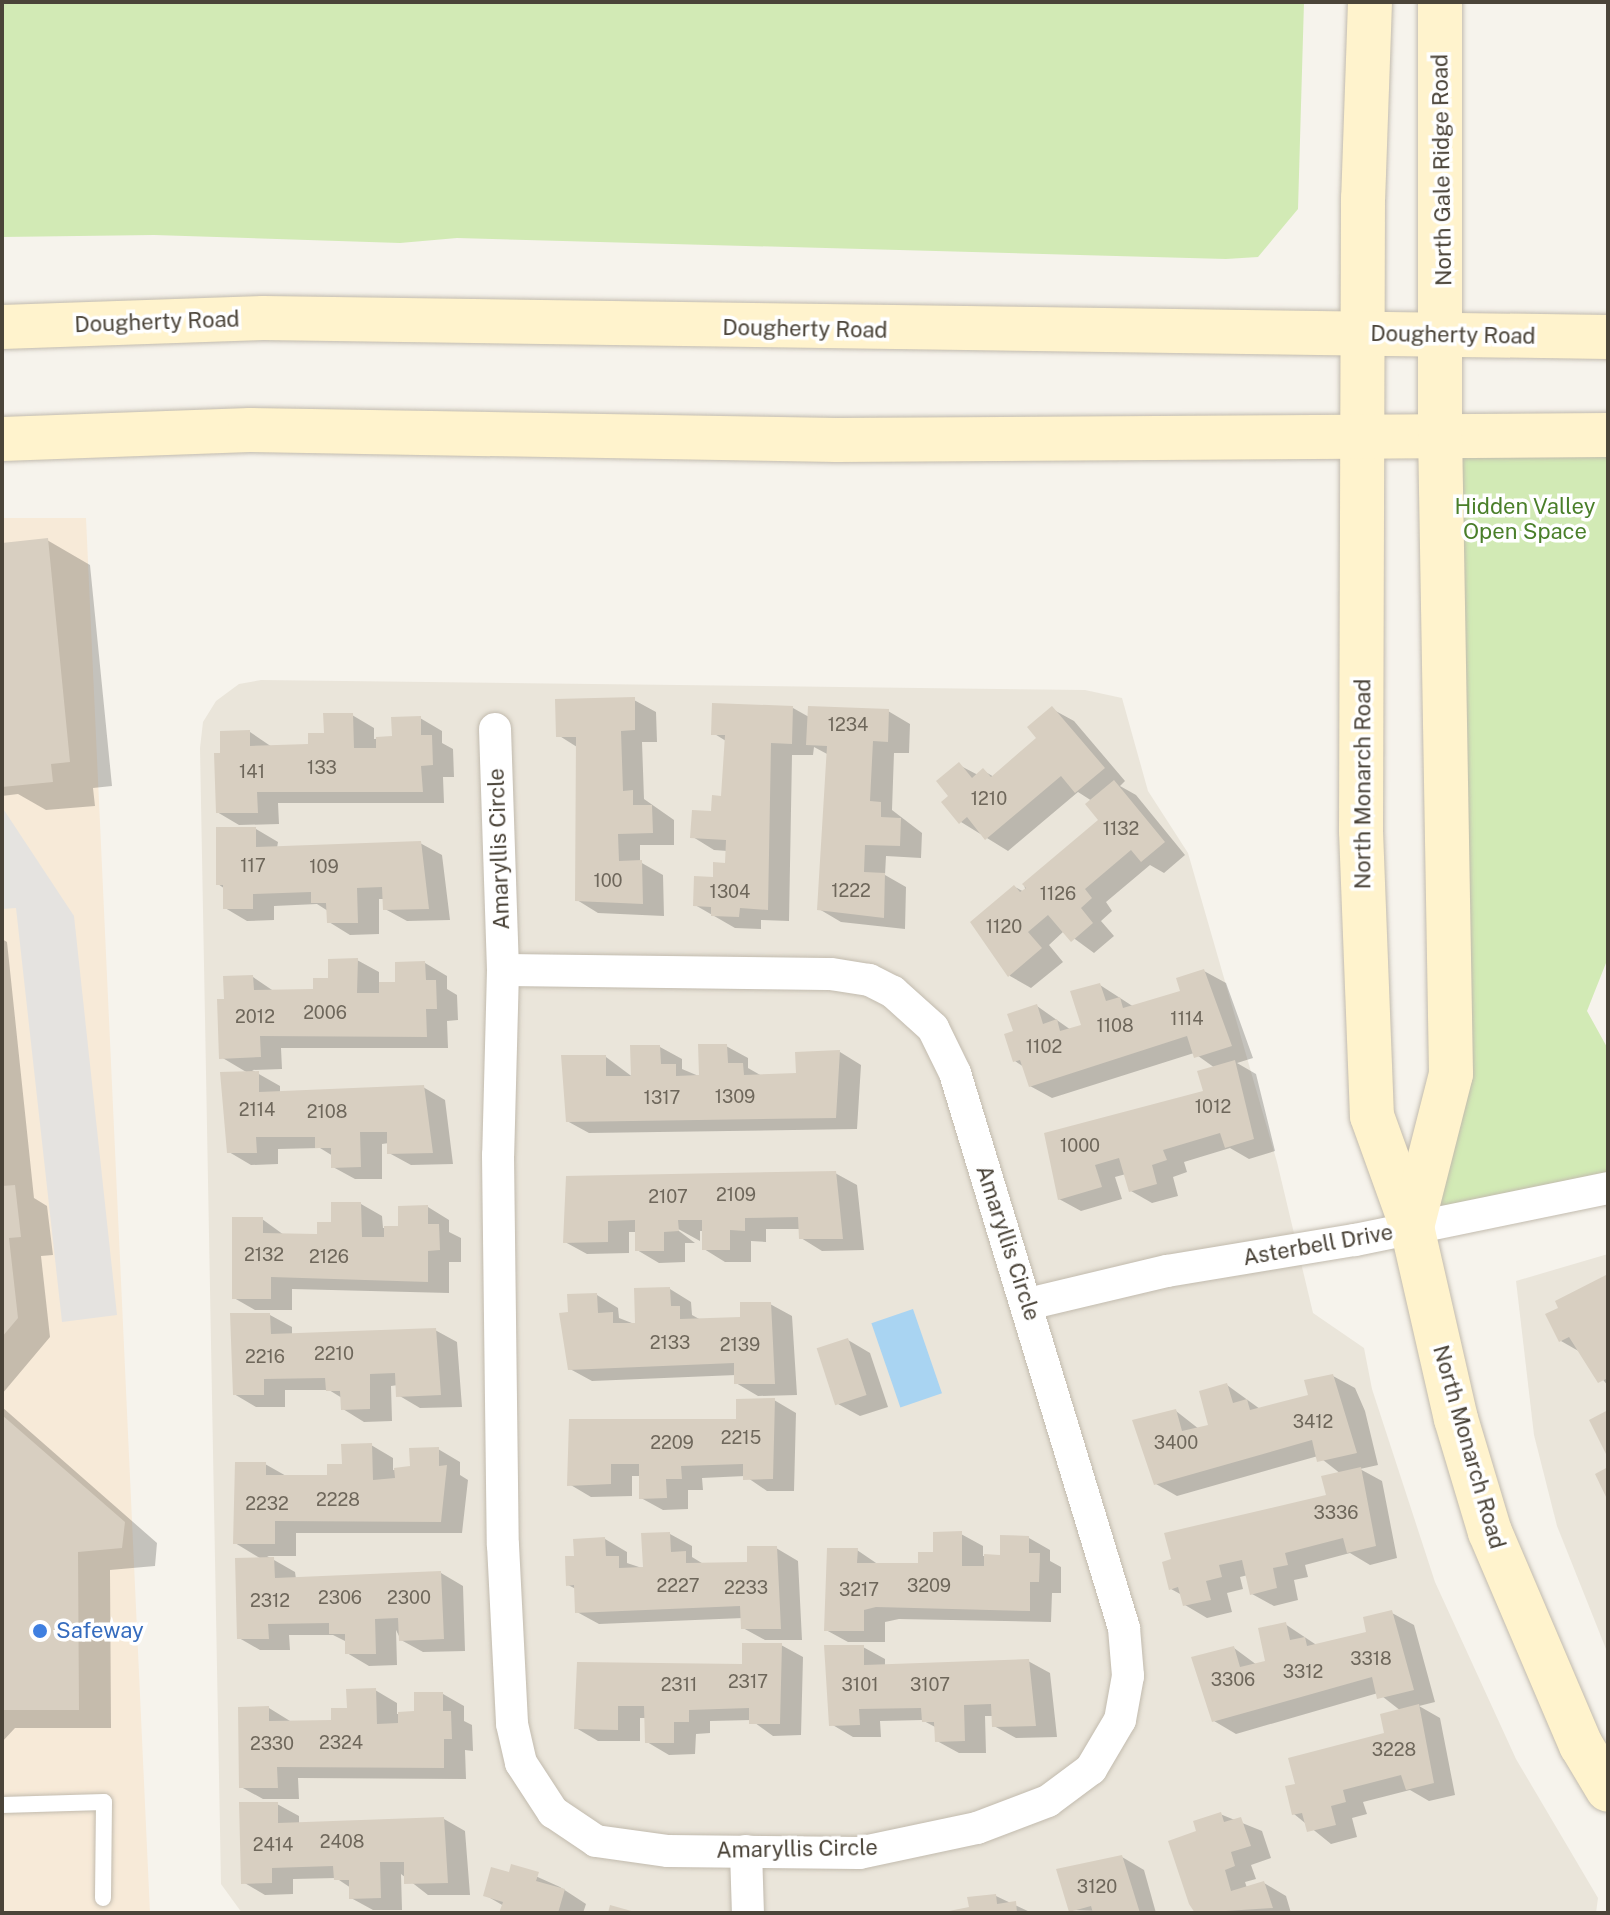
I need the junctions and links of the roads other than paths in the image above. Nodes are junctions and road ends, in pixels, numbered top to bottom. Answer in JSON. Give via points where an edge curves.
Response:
{"nodes":[{"id":1,"x":1370,"y":2,"type":"edge"},
{"id":2,"x":1440,"y":2,"type":"edge"},
{"id":3,"x":2,"y":327,"type":"edge"},
{"id":4,"x":1362,"y":333,"type":"junction"},
{"id":5,"x":1608,"y":337,"type":"edge"},
{"id":6,"x":1444,"y":338,"type":"junction"},
{"id":7,"x":1363,"y":434,"type":"junction"},
{"id":8,"x":1440,"y":434,"type":"junction"},
{"id":9,"x":1608,"y":435,"type":"edge"},
{"id":10,"x":2,"y":439,"type":"edge"},
{"id":11,"x":495,"y":729,"type":"dead end"},
{"id":12,"x":503,"y":970,"type":"junction"},
{"id":13,"x":1608,"y":1188,"type":"edge"},
{"id":14,"x":1412,"y":1227,"type":"junction"},
{"id":15,"x":1028,"y":1304,"type":"junction"},
{"id":16,"x":1608,"y":1790,"type":"edge"},
{"id":17,"x":2,"y":1805,"type":"edge"},
{"id":18,"x":746,"y":1851,"type":"junction"},
{"id":19,"x":103,"y":1898,"type":"dead end"},
{"id":20,"x":748,"y":1913,"type":"edge"}],
"edges":[{"from":1,"to":4,"type":"main road"},
{"from":2,"to":6,"type":"main road","name":"North Gale Ridge Road"},
{"from":3,"to":4,"type":"main road","name":"Dougherty Road","via":[[263,318]]},
{"from":4,"to":6,"type":"main road","name":"Dougherty Road"},
{"from":4,"to":7,"type":"main road","name":"North Monarch Road"},
{"from":5,"to":6,"type":"main road","name":"Dougherty Road"},
{"from":6,"to":8,"type":"main road","name":"North Gale Ridge Road"},
{"from":7,"to":8,"type":"main road"},
{"from":7,"to":10,"type":"main road","via":[[837,440],[250,430]]},
{"from":7,"to":14,"type":"main road","name":"North Monarch Road","via":[[1361,831],[1372,1116]]},
{"from":8,"to":9,"type":"main road"},
{"from":8,"to":14,"type":"main road","name":"North Monarch Road","via":[[1451,1074]]},
{"from":11,"to":12,"type":"street","name":"Amaryllis Circle"},
{"from":12,"to":15,"type":"street","name":"Amaryllis Circle","via":[[830,974],[869,980],[893,992],[933,1028],[955,1073]]},
{"from":12,"to":18,"type":"street","name":"Amaryllis Circle","via":[[498,1141],[503,1545],[512,1724],[521,1763],[553,1812],[596,1841],[668,1851]]},
{"from":13,"to":14,"type":"street","name":"Asterbell Drive"},
{"from":14,"to":15,"type":"street","name":"Asterbell Drive","via":[[1167,1271]]},
{"from":14,"to":16,"type":"main road","name":"North Monarch Road","via":[[1456,1419],[1490,1532],[1581,1745]]},
{"from":15,"to":18,"type":"street","name":"Amaryllis Circle","via":[[1124,1628],[1128,1676],[1120,1720],[1091,1769],[1048,1801],[977,1828],[859,1853]]},
{"from":17,"to":19,"type":"lane","via":[[104,1802]]},
{"from":18,"to":20,"type":"street"}]}
